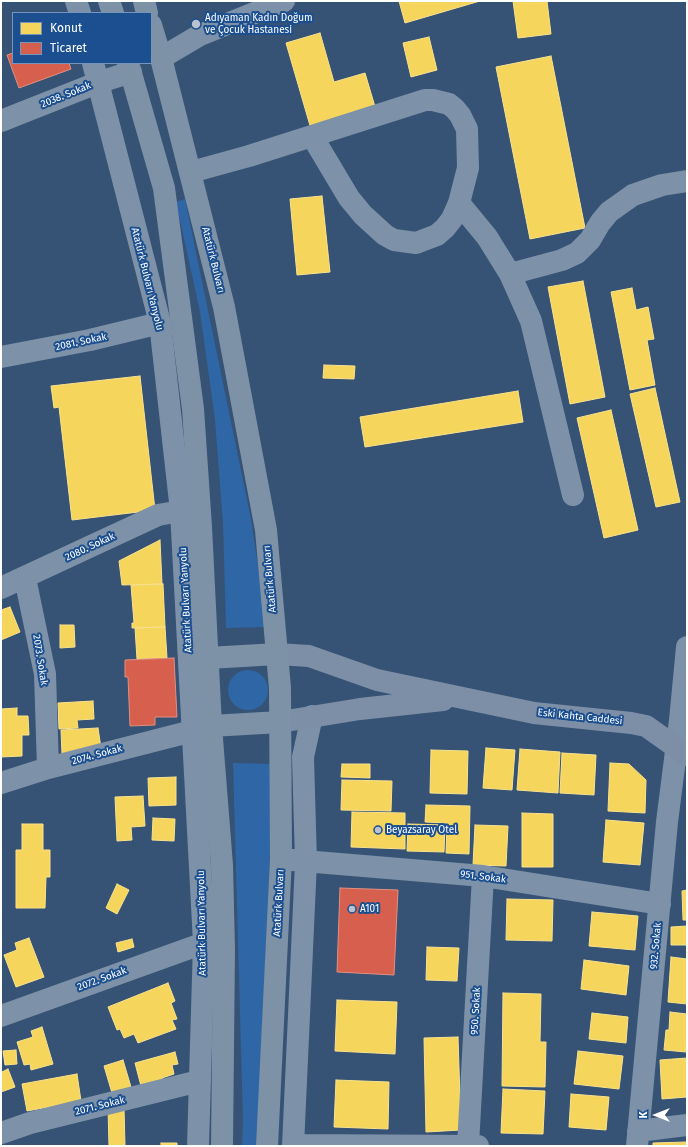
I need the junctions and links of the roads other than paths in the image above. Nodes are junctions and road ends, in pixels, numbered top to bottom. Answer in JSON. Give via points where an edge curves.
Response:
{"nodes":[{"id":1,"x":76,"y":1,"type":"edge"},
{"id":2,"x":109,"y":1,"type":"edge"},
{"id":3,"x":144,"y":1,"type":"edge"},
{"id":4,"x":284,"y":1,"type":"edge"},
{"id":5,"x":80,"y":12,"type":"edge"},
{"id":6,"x":112,"y":12,"type":"edge"},
{"id":7,"x":147,"y":12,"type":"edge"},
{"id":8,"x":152,"y":28,"type":"edge"},
{"id":9,"x":161,"y":58,"type":"junction"},
{"id":10,"x":130,"y":67,"type":"edge"},
{"id":11,"x":95,"y":73,"type":"edge"},
{"id":12,"x":1,"y":121,"type":"edge"},
{"id":13,"x":312,"y":136,"type":"junction"},
{"id":14,"x":191,"y":172,"type":"junction"},
{"id":15,"x":687,"y":181,"type":"edge"},
{"id":16,"x":460,"y":203,"type":"junction"},
{"id":17,"x":510,"y":274,"type":"junction"},
{"id":18,"x":160,"y":323,"type":"junction"},
{"id":19,"x":1,"y":358,"type":"edge"},
{"id":20,"x":573,"y":495,"type":"dead end"},
{"id":21,"x":181,"y":512,"type":"junction"},
{"id":22,"x":25,"y":578,"type":"junction"},
{"id":23,"x":1,"y":588,"type":"edge"},
{"id":24,"x":687,"y":647,"type":"edge"},
{"id":25,"x":277,"y":654,"type":"junction"},
{"id":26,"x":208,"y":658,"type":"junction"},
{"id":27,"x":465,"y":698,"type":"junction"},
{"id":28,"x":312,"y":716,"type":"junction"},
{"id":29,"x":684,"y":718,"type":"edge"},
{"id":30,"x":280,"y":722,"type":"junction"},
{"id":31,"x":203,"y":728,"type":"junction"},
{"id":32,"x":681,"y":750,"type":"edge"},
{"id":33,"x":48,"y":768,"type":"junction"},
{"id":34,"x":1,"y":782,"type":"edge"},
{"id":35,"x":281,"y":858,"type":"junction"},
{"id":36,"x":306,"y":862,"type":"junction"},
{"id":37,"x":483,"y":876,"type":"junction"},
{"id":38,"x":660,"y":904,"type":"junction"},
{"id":39,"x":214,"y":946,"type":"junction"},
{"id":40,"x":1,"y":1016,"type":"edge"},
{"id":41,"x":199,"y":1081,"type":"junction"},
{"id":42,"x":687,"y":1124,"type":"edge"},
{"id":43,"x":1,"y":1133,"type":"edge"},
{"id":44,"x":637,"y":1138,"type":"edge"},
{"id":45,"x":198,"y":1146,"type":"edge"},
{"id":46,"x":222,"y":1146,"type":"edge"},
{"id":47,"x":267,"y":1146,"type":"edge"},
{"id":48,"x":293,"y":1146,"type":"edge"},
{"id":49,"x":473,"y":1146,"type":"edge"}],
"edges":[{"from":1,"to":5,"type":"street"},
{"from":2,"to":6,"type":"highway"},
{"from":3,"to":7,"type":"highway"},
{"from":4,"to":9,"type":"street","via":[[200,35]]},
{"from":8,"to":9,"type":"highway","name":"Atatürk Bulvarı"},
{"from":9,"to":14,"type":"highway","name":"Atatürk Bulvarı"},
{"from":10,"to":11,"type":"street","name":"2038. Sokak"},
{"from":10,"to":26,"type":"highway","via":[[164,188],[193,409]]},
{"from":11,"to":12,"type":"street","name":"2038. Sokak"},
{"from":11,"to":18,"type":"street","name":"Atatürk Bulvarı Yanyolu"},
{"from":13,"to":14,"type":"street"},
{"from":13,"to":16,"type":"street","via":[[349,198],[373,226],[394,240],[416,243],[437,235],[452,219]]},
{"from":13,"to":16,"type":"street","via":[[425,100],[449,104],[460,115],[467,129],[468,168]]},
{"from":14,"to":25,"type":"highway","name":"Atatürk Bulvarı","via":[[224,307],[263,514]]},
{"from":15,"to":17,"type":"street","via":[[662,185],[633,195],[609,212],[590,240],[577,252],[562,260]]},
{"from":16,"to":17,"type":"street","via":[[487,237]]},
{"from":17,"to":20,"type":"street","via":[[531,321]]},
{"from":18,"to":19,"type":"street","name":"2081. Sokak"},
{"from":18,"to":21,"type":"street","name":"Atatürk Bulvarı Yanyolu"},
{"from":21,"to":22,"type":"street","name":"2080. Sokak","via":[[158,515]]},
{"from":21,"to":31,"type":"street","name":"Atatürk Bulvarı Yanyolu"},
{"from":22,"to":23,"type":"street","name":"2080. Sokak"},
{"from":22,"to":33,"type":"street","name":"2073. Sokak","via":[[44,674]]},
{"from":24,"to":29,"type":"street","name":"932. Sokak"},
{"from":25,"to":26,"type":"highway"},
{"from":25,"to":27,"type":"main road","name":"Eski Kahta Caddesi","via":[[309,656],[377,680]]},
{"from":25,"to":30,"type":"highway","name":"Atatürk Bulvarı"},
{"from":26,"to":31,"type":"highway"},
{"from":27,"to":28,"type":"main road"},
{"from":27,"to":32,"type":"main road","name":"Eski Kahta Caddesi","via":[[534,713],[646,726]]},
{"from":28,"to":30,"type":"main road"},
{"from":28,"to":36,"type":"street","via":[[303,757]]},
{"from":29,"to":32,"type":"street","name":"932. Sokak"},
{"from":30,"to":31,"type":"highway"},
{"from":30,"to":35,"type":"highway","name":"Atatürk Bulvarı"},
{"from":31,"to":33,"type":"street","name":"2074. Sokak"},
{"from":31,"to":39,"type":"highway","via":[[222,865]]},
{"from":32,"to":38,"type":"street","name":"932. Sokak"},
{"from":33,"to":34,"type":"street","name":"2074. Sokak"},
{"from":35,"to":36,"type":"street","name":"951. Sokak"},
{"from":35,"to":47,"type":"highway","name":"Atatürk Bulvarı"},
{"from":36,"to":37,"type":"street","name":"951. Sokak"},
{"from":36,"to":48,"type":"street"},
{"from":37,"to":38,"type":"street","name":"951. Sokak"},
{"from":37,"to":49,"type":"street","name":"950. Sokak"},
{"from":38,"to":44,"type":"street","name":"932. Sokak"},
{"from":39,"to":40,"type":"street","name":"2072. Sokak"},
{"from":39,"to":41,"type":"street","name":"Atatürk Bulvarı Yanyolu"},
{"from":39,"to":46,"type":"highway"},
{"from":41,"to":43,"type":"street","name":"2071. Sokak","via":[[30,1123]]},
{"from":41,"to":45,"type":"street","name":"Atatürk Bulvarı Yanyolu"},
{"from":42,"to":44,"type":"street"},
{"from":48,"to":49,"type":"street"}]}
